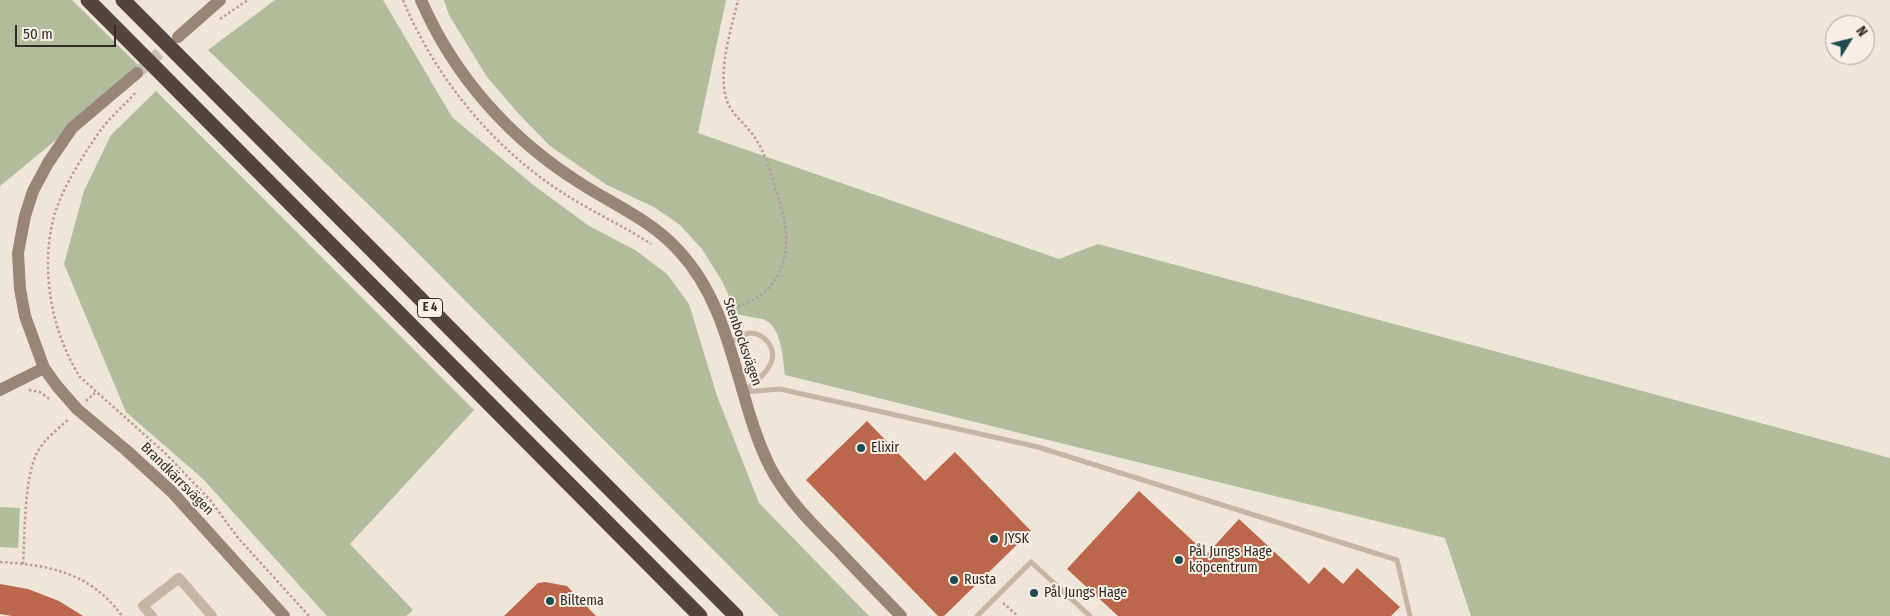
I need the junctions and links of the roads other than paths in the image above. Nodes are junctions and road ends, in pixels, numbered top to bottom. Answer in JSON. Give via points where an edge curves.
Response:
{"nodes":[{"id":1,"x":88,"y":0,"type":"edge"},
{"id":2,"x":123,"y":0,"type":"edge"},
{"id":3,"x":220,"y":0,"type":"edge"},
{"id":4,"x":421,"y":0,"type":"edge"},
{"id":5,"x":178,"y":37,"type":"tunnel mouth"},
{"id":6,"x":137,"y":73,"type":"tunnel mouth"},
{"id":7,"x":729,"y":345,"type":"junction"},
{"id":8,"x":44,"y":368,"type":"junction"},
{"id":9,"x":0,"y":390,"type":"edge"},
{"id":10,"x":744,"y":392,"type":"junction"},
{"id":11,"x":152,"y":616,"type":"edge"},
{"id":12,"x":212,"y":616,"type":"edge"},
{"id":13,"x":284,"y":616,"type":"edge"},
{"id":14,"x":700,"y":616,"type":"edge"},
{"id":15,"x":736,"y":616,"type":"edge"},
{"id":16,"x":902,"y":616,"type":"edge"},
{"id":17,"x":977,"y":616,"type":"edge"},
{"id":18,"x":1090,"y":616,"type":"edge"},
{"id":19,"x":1410,"y":616,"type":"edge"}],
"edges":[{"from":1,"to":14,"type":"highway","number":"E 4"},
{"from":2,"to":15,"type":"highway","number":"E 4"},
{"from":3,"to":5,"type":"street"},
{"from":4,"to":7,"type":"street","name":"Stenbocksvägen","via":[[445,47],[470,84],[520,139],[555,168],[645,221],[665,236],[692,266],[706,288]]},
{"from":6,"to":8,"type":"street","name":"Brandkärrsvägen","via":[[68,133],[33,191],[25,216],[18,253],[20,289],[30,333]]},
{"from":7,"to":10,"type":"street","name":"Stenbocksvägen"},
{"from":7,"to":10,"type":"lane","via":[[739,336],[750,333],[759,335],[772,347],[771,363],[766,372]]},
{"from":8,"to":9,"type":"street"},
{"from":8,"to":13,"type":"street","name":"Brandkärrsvägen","via":[[73,414],[126,450],[172,492]]},
{"from":10,"to":16,"type":"street","name":"Stenbocksvägen","via":[[761,446],[780,484],[805,516]]},
{"from":10,"to":19,"type":"lane","via":[[780,389],[1038,447],[1397,560]]},
{"from":11,"to":12,"type":"street","via":[[143,606],[179,578]]},
{"from":17,"to":18,"type":"lane","via":[[1031,562]]}]}
